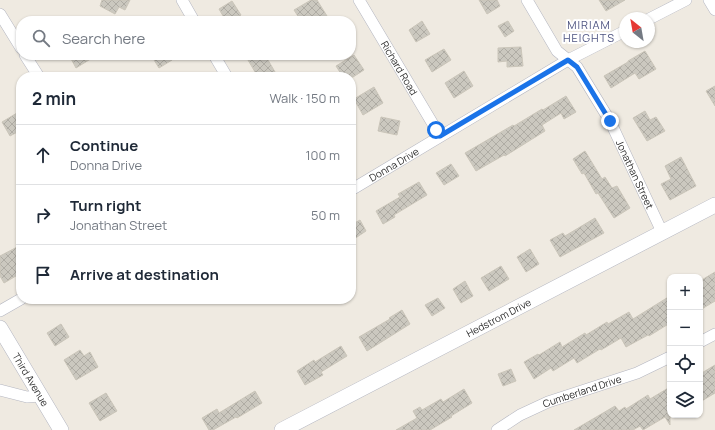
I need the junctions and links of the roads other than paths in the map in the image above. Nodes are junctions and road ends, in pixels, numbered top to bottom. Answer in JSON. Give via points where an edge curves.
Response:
{"nodes":[{"id":1,"x":182,"y":0,"type":"edge"},
{"id":2,"x":358,"y":0,"type":"edge"},
{"id":3,"x":527,"y":0,"type":"edge"},
{"id":4,"x":686,"y":0,"type":"edge"},
{"id":5,"x":709,"y":0,"type":"edge"},
{"id":6,"x":715,"y":10,"type":"edge"},
{"id":7,"x":0,"y":14,"type":"edge"},
{"id":8,"x":191,"y":16,"type":"edge"},
{"id":9,"x":655,"y":16,"type":"edge"},
{"id":10,"x":619,"y":34,"type":"edge"},
{"id":11,"x":16,"y":40,"type":"edge"},
{"id":12,"x":28,"y":60,"type":"edge"},
{"id":13,"x":217,"y":60,"type":"edge"},
{"id":14,"x":568,"y":60,"type":"junction"},
{"id":15,"x":36,"y":72,"type":"edge"},
{"id":16,"x":225,"y":72,"type":"edge"},
{"id":17,"x":440,"y":136,"type":"junction"},
{"id":18,"x":356,"y":187,"type":"edge"},
{"id":19,"x":715,"y":205,"type":"edge"},
{"id":20,"x":662,"y":232,"type":"junction"},
{"id":21,"x":16,"y":301,"type":"edge"},
{"id":22,"x":0,"y":311,"type":"edge"},
{"id":23,"x":0,"y":328,"type":"edge"},
{"id":24,"x":715,"y":334,"type":"edge"},
{"id":25,"x":703,"y":340,"type":"edge"},
{"id":26,"x":667,"y":358,"type":"edge"},
{"id":27,"x":0,"y":390,"type":"edge"},
{"id":28,"x":40,"y":396,"type":"junction"},
{"id":29,"x":61,"y":430,"type":"edge"},
{"id":30,"x":282,"y":430,"type":"edge"},
{"id":31,"x":497,"y":430,"type":"edge"}],
"edges":[{"from":1,"to":8,"type":"street"},
{"from":2,"to":17,"type":"street","name":"Richard Road"},
{"from":3,"to":14,"type":"street","name":"Jonathan Street","via":[[557,51]]},
{"from":4,"to":9,"type":"street"},
{"from":5,"to":6,"type":"street"},
{"from":7,"to":11,"type":"street"},
{"from":10,"to":14,"type":"street","name":"Donna Drive"},
{"from":12,"to":15,"type":"street"},
{"from":13,"to":16,"type":"street"},
{"from":14,"to":17,"type":"street","name":"Donna Drive"},
{"from":14,"to":20,"type":"street","name":"Jonathan Street","via":[[577,67],[610,121]]},
{"from":17,"to":18,"type":"street","name":"Donna Drive"},
{"from":19,"to":20,"type":"street","name":"Hedstrom Drive"},
{"from":20,"to":30,"type":"street","name":"Hedstrom Drive"},
{"from":21,"to":22,"type":"street"},
{"from":23,"to":28,"type":"street","name":"Third Avenue"},
{"from":24,"to":25,"type":"street"},
{"from":26,"to":31,"type":"street","name":"Cumberland Drive","via":[[637,373],[548,402],[520,415]]},
{"from":27,"to":28,"type":"street","via":[[27,397]]},
{"from":28,"to":29,"type":"street","name":"Third Avenue"}]}
